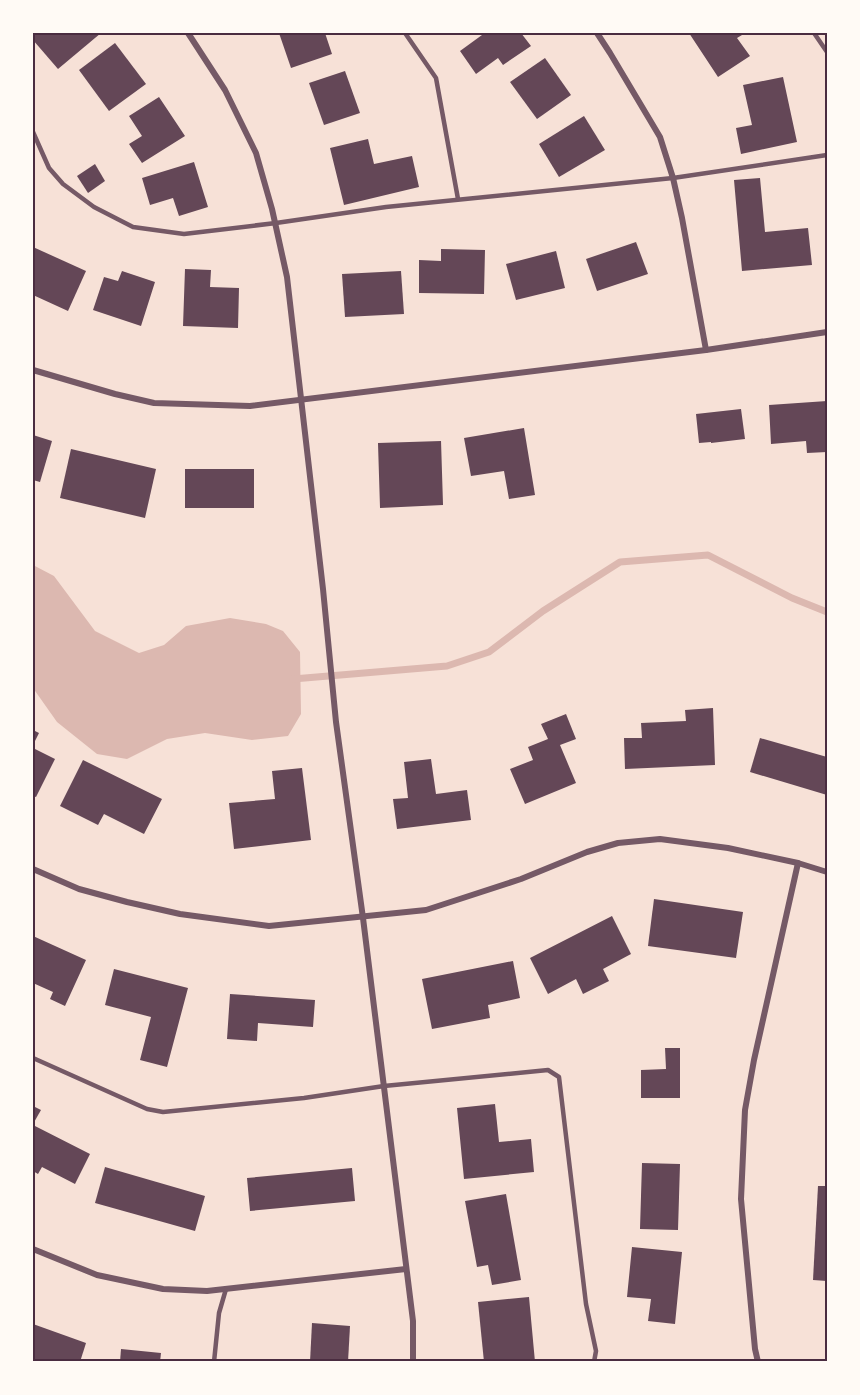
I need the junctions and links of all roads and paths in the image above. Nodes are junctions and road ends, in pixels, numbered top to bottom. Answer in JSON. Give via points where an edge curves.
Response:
{"nodes":[{"id":1,"x":188,"y":33,"type":"edge"},
{"id":2,"x":405,"y":33,"type":"edge"},
{"id":3,"x":597,"y":33,"type":"edge"},
{"id":4,"x":814,"y":33,"type":"edge"},
{"id":5,"x":827,"y":52,"type":"edge"},
{"id":6,"x":33,"y":132,"type":"edge"},
{"id":7,"x":827,"y":155,"type":"edge"},
{"id":8,"x":673,"y":178,"type":"junction"},
{"id":9,"x":458,"y":200,"type":"junction"},
{"id":10,"x":276,"y":223,"type":"junction"},
{"id":11,"x":827,"y":332,"type":"edge"},
{"id":12,"x":706,"y":350,"type":"junction"},
{"id":13,"x":33,"y":370,"type":"edge"},
{"id":14,"x":302,"y":400,"type":"junction"},
{"id":15,"x":798,"y":863,"type":"junction"},
{"id":16,"x":33,"y":869,"type":"edge"},
{"id":17,"x":827,"y":872,"type":"edge"},
{"id":18,"x":363,"y":918,"type":"junction"},
{"id":19,"x":33,"y":1058,"type":"edge"},
{"id":20,"x":384,"y":1086,"type":"junction"},
{"id":21,"x":33,"y":1249,"type":"edge"},
{"id":22,"x":406,"y":1269,"type":"junction"},
{"id":23,"x":226,"y":1289,"type":"junction"},
{"id":24,"x":214,"y":1362,"type":"edge"},
{"id":25,"x":413,"y":1362,"type":"edge"},
{"id":26,"x":594,"y":1362,"type":"edge"},
{"id":27,"x":758,"y":1362,"type":"edge"}],
"edges":[{"from":1,"to":10,"type":"street","via":[[225,90],[256,153]]},
{"from":2,"to":9,"type":"lane","via":[[436,78]]},
{"from":3,"to":8,"type":"street","via":[[660,138]]},
{"from":4,"to":5,"type":"lane"},
{"from":6,"to":10,"type":"lane","via":[[49,168],[63,184],[94,207],[133,227],[184,234]]},
{"from":7,"to":8,"type":"lane"},
{"from":8,"to":9,"type":"lane"},
{"from":8,"to":12,"type":"street"},
{"from":9,"to":10,"type":"lane"},
{"from":10,"to":14,"type":"street"},
{"from":11,"to":12,"type":"street"},
{"from":12,"to":14,"type":"street"},
{"from":13,"to":14,"type":"street","via":[[154,403],[250,406]]},
{"from":14,"to":18,"type":"street","via":[[336,722]]},
{"from":15,"to":17,"type":"street"},
{"from":15,"to":18,"type":"street","via":[[660,839],[618,843],[426,910]]},
{"from":15,"to":27,"type":"street","via":[[745,1110],[741,1199]]},
{"from":16,"to":18,"type":"street","via":[[79,889],[180,914],[269,926]]},
{"from":18,"to":20,"type":"street"},
{"from":19,"to":20,"type":"lane","via":[[147,1109],[163,1112]]},
{"from":20,"to":22,"type":"street"},
{"from":20,"to":26,"type":"lane","via":[[548,1070],[559,1077],[586,1304],[596,1351]]},
{"from":21,"to":23,"type":"street","via":[[97,1275],[163,1289]]},
{"from":22,"to":23,"type":"street"},
{"from":22,"to":25,"type":"street","via":[[413,1321]]},
{"from":23,"to":24,"type":"lane","via":[[219,1313]]}]}
